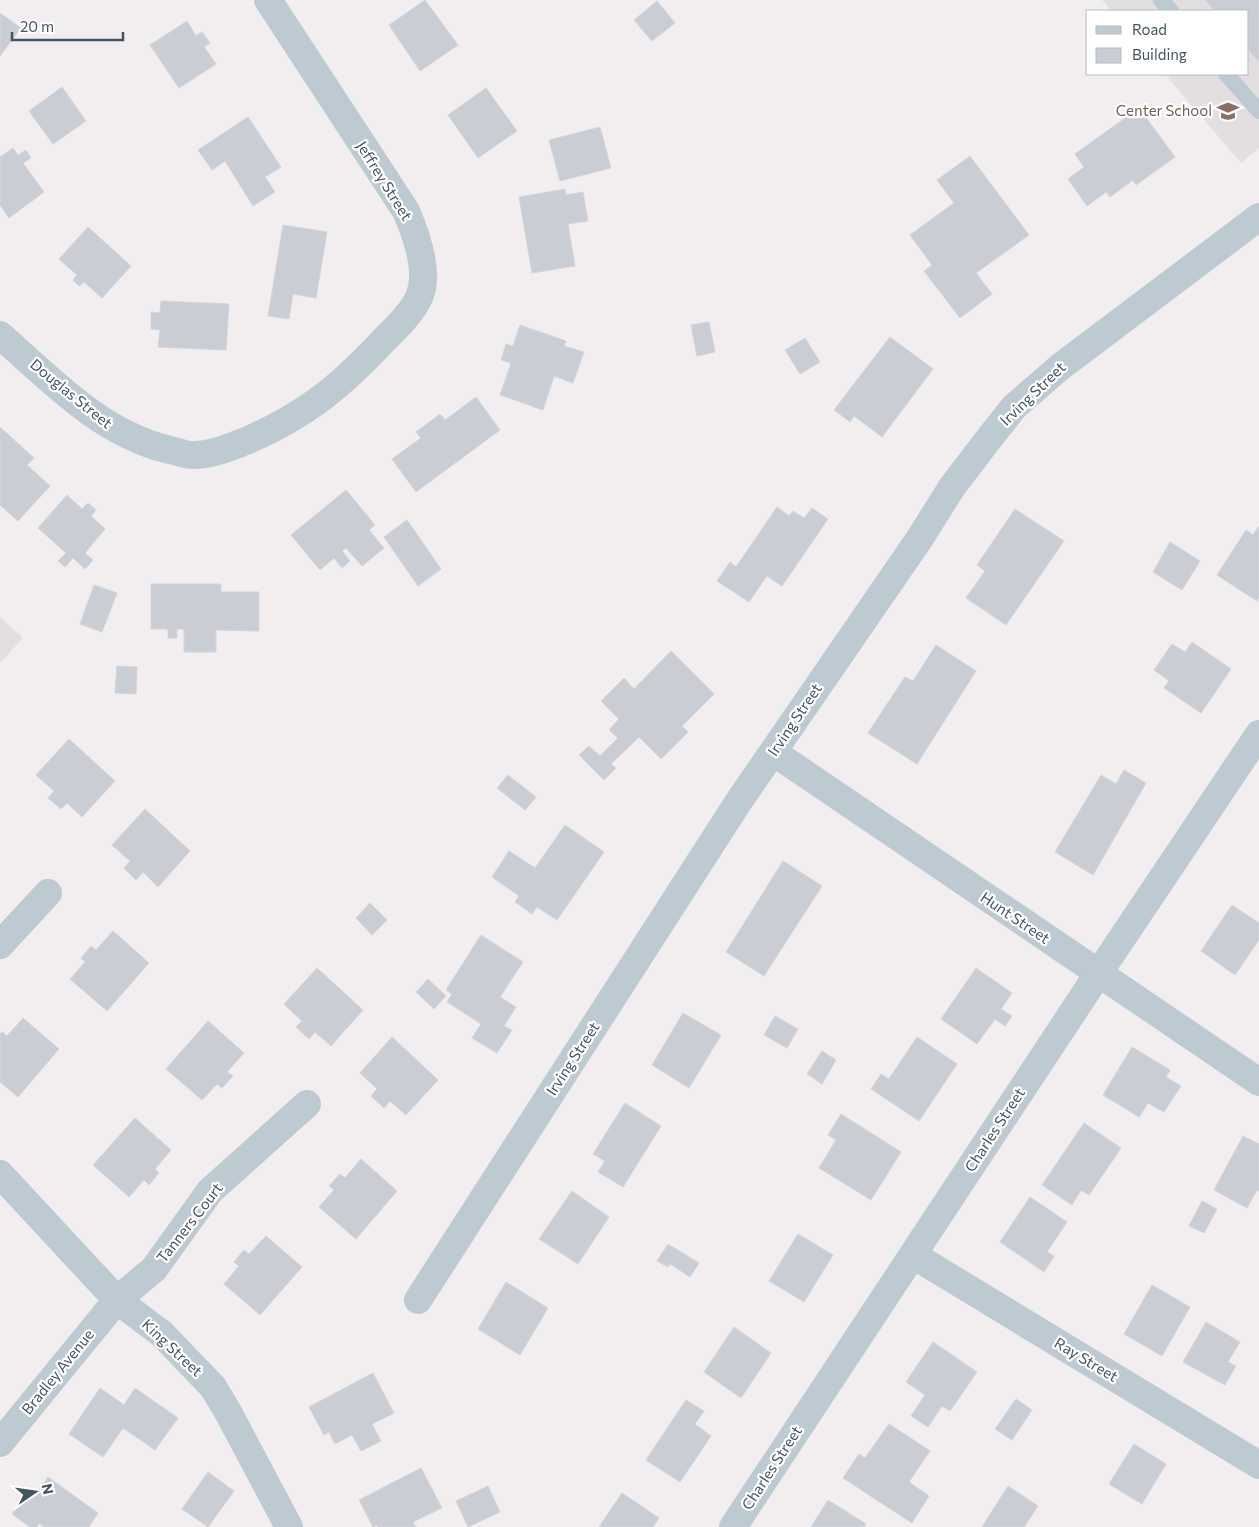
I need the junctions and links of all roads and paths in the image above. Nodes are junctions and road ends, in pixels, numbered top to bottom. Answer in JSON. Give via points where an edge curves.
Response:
{"nodes":[{"id":1,"x":268,"y":0,"type":"edge"},
{"id":2,"x":1161,"y":0,"type":"edge"},
{"id":3,"x":1170,"y":10,"type":"edge"},
{"id":4,"x":1227,"y":75,"type":"edge"},
{"id":5,"x":1259,"y":111,"type":"edge"},
{"id":6,"x":1259,"y":217,"type":"edge"},
{"id":7,"x":0,"y":335,"type":"edge"},
{"id":8,"x":290,"y":420,"type":"joint"},
{"id":9,"x":1259,"y":734,"type":"edge"},
{"id":10,"x":773,"y":752,"type":"junction"},
{"id":11,"x":48,"y":893,"type":"dead end"},
{"id":12,"x":0,"y":945,"type":"edge"},
{"id":13,"x":1098,"y":974,"type":"junction"},
{"id":14,"x":1259,"y":1082,"type":"edge"},
{"id":15,"x":307,"y":1104,"type":"dead end"},
{"id":16,"x":0,"y":1174,"type":"edge"},
{"id":17,"x":913,"y":1255,"type":"junction"},
{"id":18,"x":116,"y":1300,"type":"junction"},
{"id":19,"x":418,"y":1300,"type":"dead end"},
{"id":20,"x":0,"y":1443,"type":"edge"},
{"id":21,"x":1259,"y":1465,"type":"edge"},
{"id":22,"x":288,"y":1527,"type":"edge"},
{"id":23,"x":734,"y":1527,"type":"edge"}],
"edges":[{"from":1,"to":8,"type":"street","name":"Jeffrey Street","via":[[406,211],[418,238],[422,265],[420,294],[403,320],[330,394]]},
{"from":2,"to":3,"type":"lane"},
{"from":4,"to":5,"type":"lane"},
{"from":6,"to":10,"type":"street","name":"Irving Street","via":[[1060,367],[1014,407],[952,487]]},
{"from":7,"to":8,"type":"street","name":"Douglas Street","via":[[109,427],[156,447],[192,455],[229,448]]},
{"from":9,"to":13,"type":"street","name":"Charles Street"},
{"from":10,"to":13,"type":"street","name":"Hunt Street"},
{"from":10,"to":19,"type":"street","name":"Irving Street"},
{"from":11,"to":12,"type":"street"},
{"from":13,"to":14,"type":"street","name":"Hunt Street"},
{"from":13,"to":17,"type":"street","name":"Charles Street"},
{"from":15,"to":18,"type":"street","name":"Tanners Court","via":[[210,1191],[154,1269]]},
{"from":16,"to":18,"type":"street","name":"King Street"},
{"from":17,"to":21,"type":"street","name":"Ray Street"},
{"from":17,"to":23,"type":"street","name":"Charles Street"},
{"from":18,"to":20,"type":"street","name":"Bradley Avenue"},
{"from":18,"to":22,"type":"street","name":"King Street","via":[[162,1334],[213,1387]]}]}
